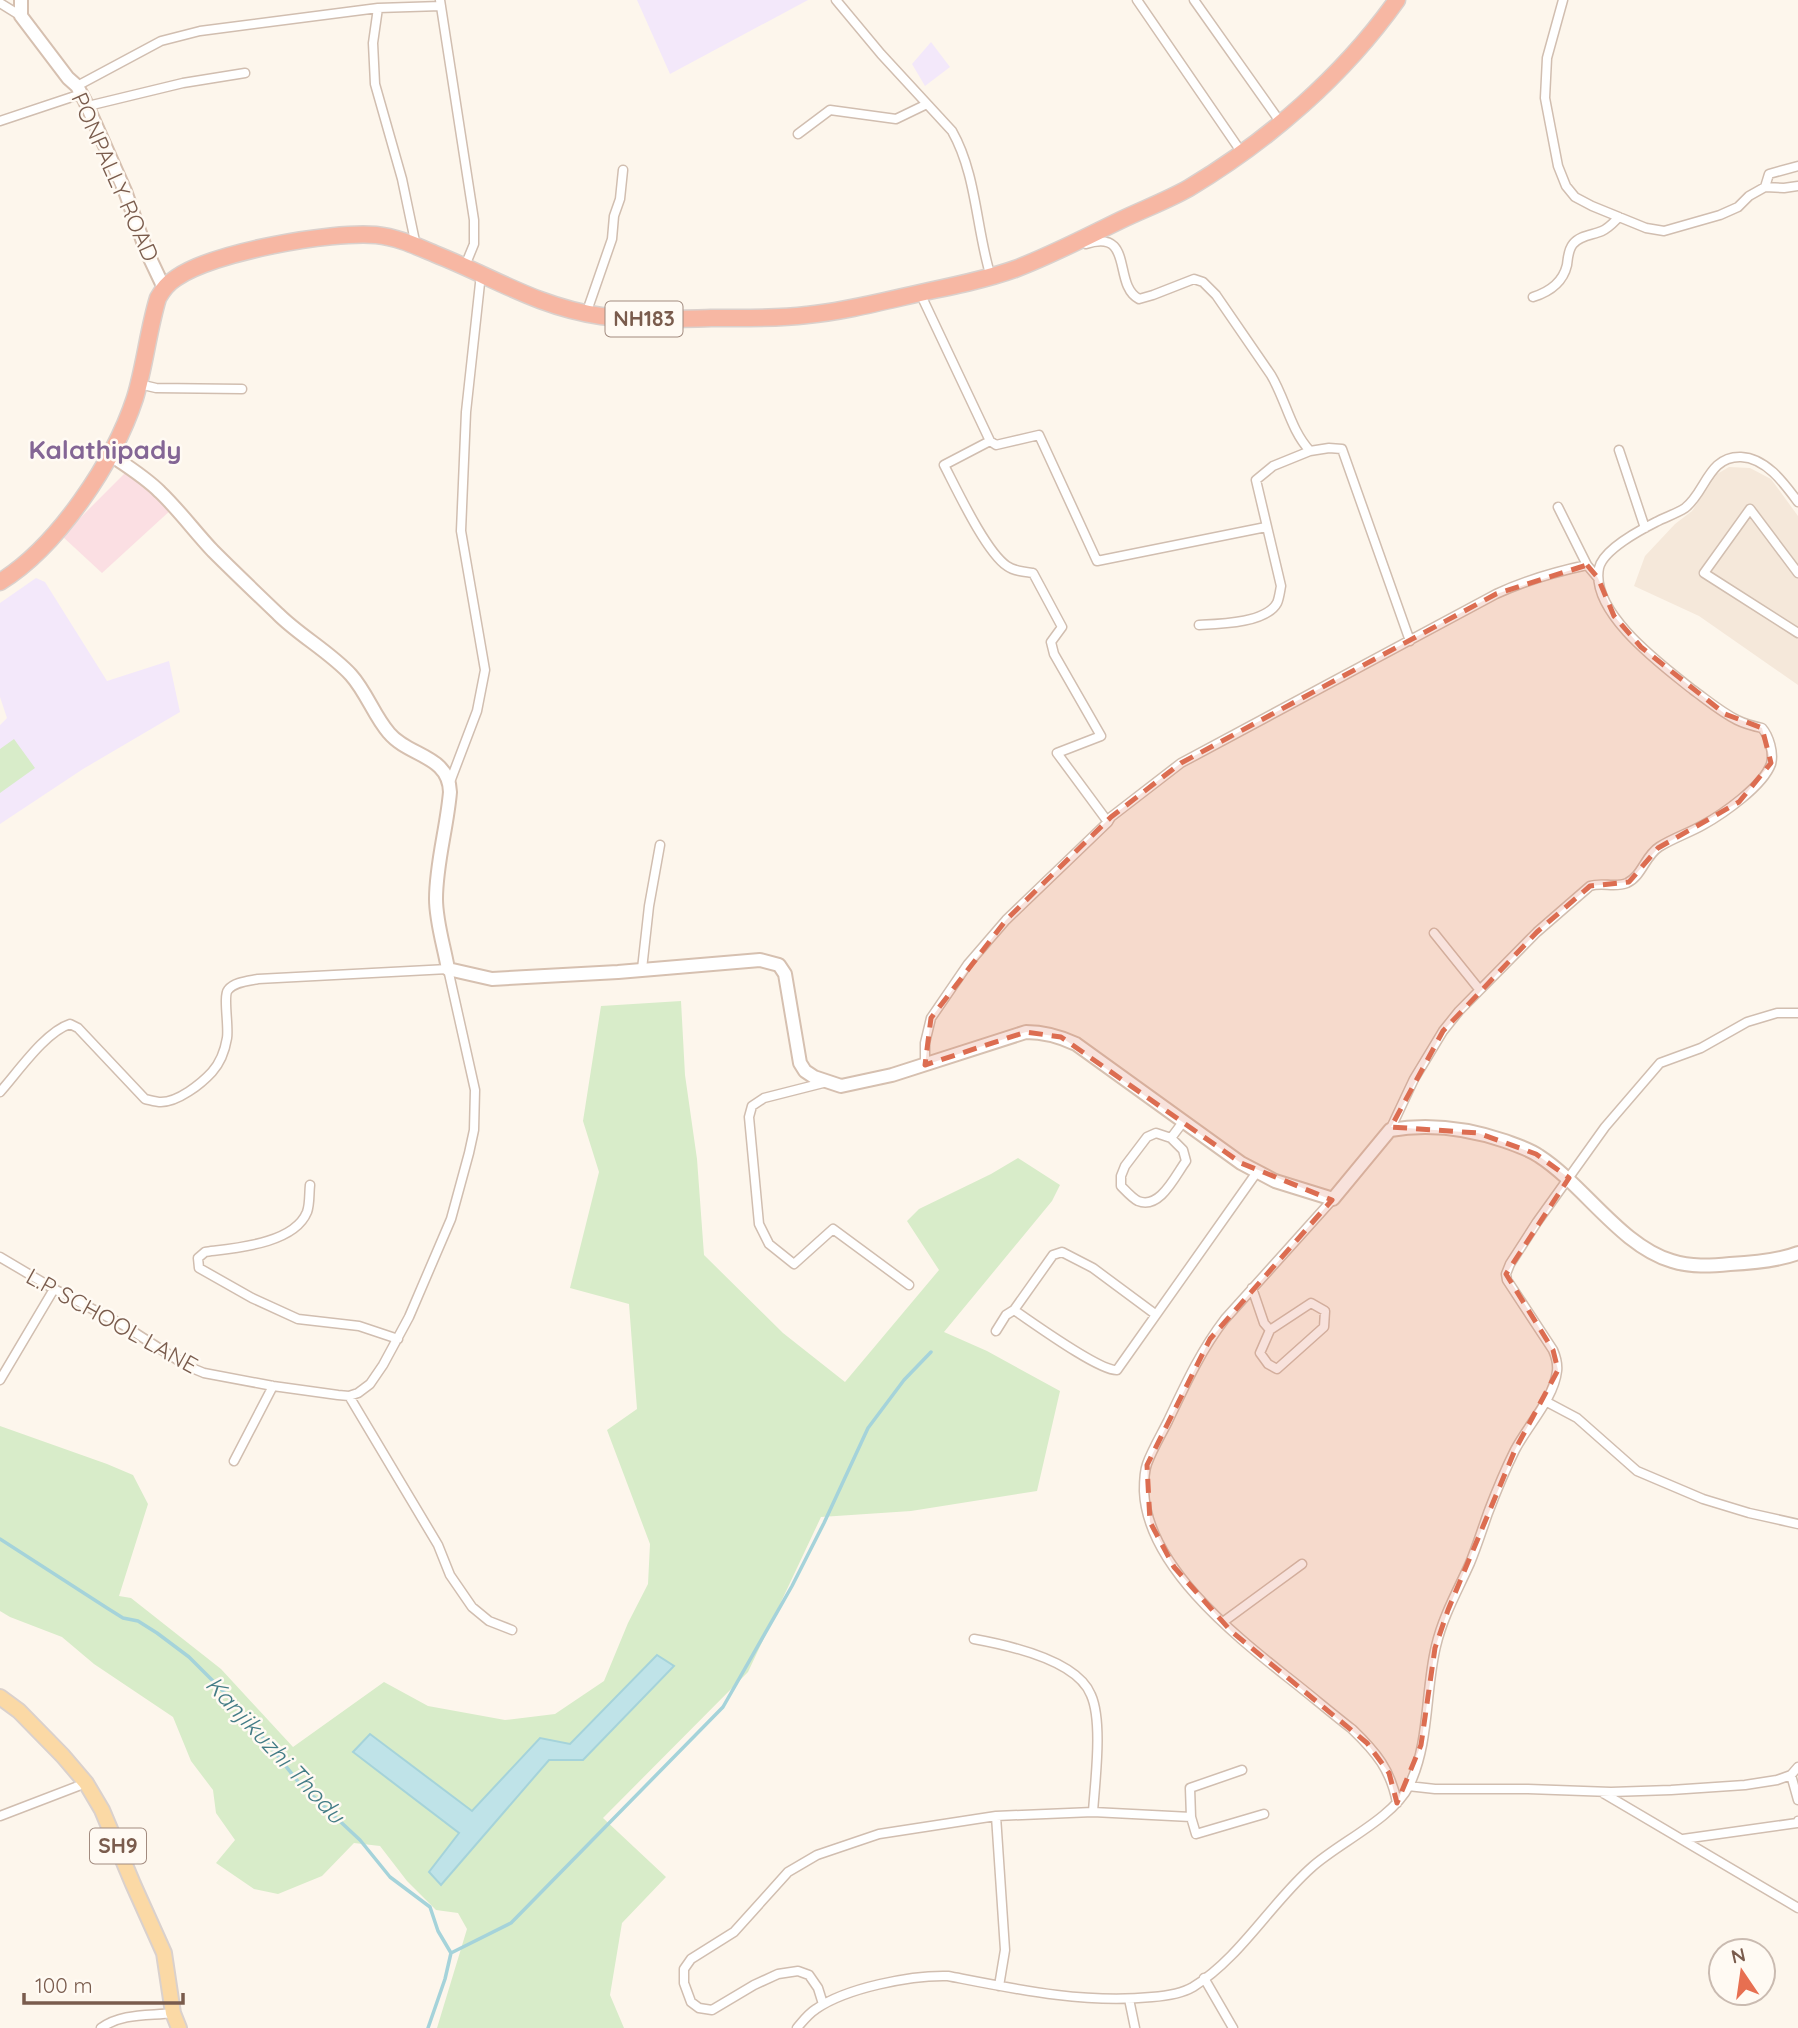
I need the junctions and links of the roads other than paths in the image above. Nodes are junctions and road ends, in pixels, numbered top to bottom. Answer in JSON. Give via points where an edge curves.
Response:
{"nodes":[{"id":1,"x":20,"y":0,"type":"edge"},
{"id":2,"x":836,"y":0,"type":"edge"},
{"id":3,"x":1137,"y":0,"type":"edge"},
{"id":4,"x":1194,"y":0,"type":"edge"},
{"id":5,"x":1397,"y":0,"type":"edge"},
{"id":6,"x":1563,"y":0,"type":"edge"},
{"id":7,"x":0,"y":3,"type":"edge"},
{"id":8,"x":441,"y":3,"type":"edge"},
{"id":9,"x":378,"y":8,"type":"junction"},
{"id":10,"x":20,"y":16,"type":"junction"},
{"id":11,"x":244,"y":73,"type":"dead end"},
{"id":12,"x":79,"y":90,"type":"junction"},
{"id":13,"x":926,"y":104,"type":"junction"},
{"id":14,"x":88,"y":106,"type":"junction"},
{"id":15,"x":0,"y":121,"type":"edge"},
{"id":16,"x":1281,"y":123,"type":"junction"},
{"id":17,"x":797,"y":134,"type":"dead end"},
{"id":18,"x":1242,"y":153,"type":"junction"},
{"id":19,"x":1798,"y":166,"type":"edge"},
{"id":20,"x":623,"y":170,"type":"dead end"},
{"id":21,"x":1798,"y":186,"type":"edge"},
{"id":22,"x":1765,"y":187,"type":"junction"},
{"id":23,"x":1619,"y":218,"type":"junction"},
{"id":24,"x":416,"y":246,"type":"junction"},
{"id":25,"x":1053,"y":253,"type":"junction"},
{"id":26,"x":466,"y":266,"type":"junction"},
{"id":27,"x":481,"y":274,"type":"junction"},
{"id":28,"x":991,"y":277,"type":"junction"},
{"id":29,"x":164,"y":288,"type":"junction"},
{"id":30,"x":920,"y":293,"type":"junction"},
{"id":31,"x":1533,"y":297,"type":"dead end"},
{"id":32,"x":586,"y":314,"type":"junction"},
{"id":33,"x":139,"y":384,"type":"junction"},
{"id":34,"x":242,"y":389,"type":"dead end"},
{"id":35,"x":990,"y":441,"type":"junction"},
{"id":36,"x":1619,"y":450,"type":"dead end"},
{"id":37,"x":1310,"y":451,"type":"junction"},
{"id":38,"x":109,"y":454,"type":"junction"},
{"id":39,"x":1798,"y":502,"type":"edge"},
{"id":40,"x":1558,"y":507,"type":"dead end"},
{"id":41,"x":1266,"y":527,"type":"junction"},
{"id":42,"x":1646,"y":528,"type":"junction"},
{"id":43,"x":1587,"y":565,"type":"junction"},
{"id":44,"x":1798,"y":573,"type":"edge"},
{"id":45,"x":1598,"y":578,"type":"junction"},
{"id":46,"x":0,"y":582,"type":"edge"},
{"id":47,"x":1199,"y":625,"type":"dead end"},
{"id":48,"x":1798,"y":633,"type":"edge"},
{"id":49,"x":1410,"y":640,"type":"junction"},
{"id":50,"x":450,"y":782,"type":"junction"},
{"id":51,"x":1108,"y":822,"type":"junction"},
{"id":52,"x":660,"y":845,"type":"dead end"},
{"id":53,"x":1434,"y":933,"type":"dead end"},
{"id":54,"x":448,"y":969,"type":"junction"},
{"id":55,"x":642,"y":969,"type":"junction"},
{"id":56,"x":1479,"y":989,"type":"junction"},
{"id":57,"x":1798,"y":1013,"type":"edge"},
{"id":58,"x":925,"y":1065,"type":"junction"},
{"id":59,"x":827,"y":1082,"type":"junction"},
{"id":60,"x":0,"y":1092,"type":"edge"},
{"id":61,"x":1183,"y":1122,"type":"junction"},
{"id":62,"x":1390,"y":1130,"type":"junction"},
{"id":63,"x":1171,"y":1138,"type":"junction"},
{"id":64,"x":1257,"y":1172,"type":"junction"},
{"id":65,"x":1569,"y":1178,"type":"junction"},
{"id":66,"x":310,"y":1185,"type":"dead end"},
{"id":67,"x":1333,"y":1199,"type":"junction"},
{"id":68,"x":1798,"y":1253,"type":"edge"},
{"id":69,"x":0,"y":1257,"type":"edge"},
{"id":70,"x":909,"y":1285,"type":"dead end"},
{"id":71,"x":1252,"y":1288,"type":"junction"},
{"id":72,"x":54,"y":1289,"type":"junction"},
{"id":73,"x":1014,"y":1310,"type":"junction"},
{"id":74,"x":1155,"y":1314,"type":"junction"},
{"id":75,"x":1270,"y":1330,"type":"junction"},
{"id":76,"x":996,"y":1331,"type":"dead end"},
{"id":77,"x":398,"y":1339,"type":"junction"},
{"id":78,"x":0,"y":1380,"type":"edge"},
{"id":79,"x":273,"y":1386,"type":"junction"},
{"id":80,"x":349,"y":1395,"type":"junction"},
{"id":81,"x":1545,"y":1401,"type":"junction"},
{"id":82,"x":234,"y":1461,"type":"dead end"},
{"id":83,"x":1798,"y":1524,"type":"edge"},
{"id":84,"x":1302,"y":1564,"type":"dead end"},
{"id":85,"x":1223,"y":1622,"type":"junction"},
{"id":86,"x":512,"y":1630,"type":"dead end"},
{"id":87,"x":974,"y":1639,"type":"dead end"},
{"id":88,"x":0,"y":1697,"type":"edge"},
{"id":89,"x":1798,"y":1767,"type":"edge"},
{"id":90,"x":1242,"y":1770,"type":"dead end"},
{"id":91,"x":1791,"y":1775,"type":"junction"},
{"id":92,"x":86,"y":1783,"type":"junction"},
{"id":93,"x":1408,"y":1786,"type":"junction"},
{"id":94,"x":1600,"y":1791,"type":"junction"},
{"id":95,"x":1798,"y":1801,"type":"edge"},
{"id":96,"x":1397,"y":1803,"type":"junction"},
{"id":97,"x":1093,"y":1812,"type":"junction"},
{"id":98,"x":1264,"y":1814,"type":"dead end"},
{"id":99,"x":0,"y":1816,"type":"edge"},
{"id":100,"x":996,"y":1816,"type":"junction"},
{"id":101,"x":1191,"y":1817,"type":"junction"},
{"id":102,"x":1798,"y":1822,"type":"edge"},
{"id":103,"x":1683,"y":1839,"type":"junction"},
{"id":104,"x":1798,"y":1908,"type":"edge"},
{"id":105,"x":1204,"y":1978,"type":"junction"},
{"id":106,"x":999,"y":1986,"type":"junction"},
{"id":107,"x":1129,"y":1999,"type":"junction"},
{"id":108,"x":823,"y":2004,"type":"junction"},
{"id":109,"x":173,"y":2013,"type":"junction"},
{"id":110,"x":101,"y":2028,"type":"edge"},
{"id":111,"x":179,"y":2028,"type":"edge"},
{"id":112,"x":797,"y":2028,"type":"edge"},
{"id":113,"x":1135,"y":2028,"type":"edge"},
{"id":114,"x":1233,"y":2028,"type":"edge"}],
"edges":[{"from":1,"to":10,"type":"main road"},
{"from":2,"to":13,"type":"street"},
{"from":3,"to":18,"type":"street"},
{"from":4,"to":16,"type":"street"},
{"from":5,"to":16,"type":"highway","number":"NH183","via":[[1339,69]]},
{"from":6,"to":23,"type":"street","via":[[1547,58],[1545,86],[1558,166],[1575,197]]},
{"from":7,"to":10,"type":"street"},
{"from":8,"to":9,"type":"street"},
{"from":8,"to":26,"type":"street","via":[[474,220],[474,244]]},
{"from":9,"to":12,"type":"street","via":[[161,41]]},
{"from":9,"to":24,"type":"street","via":[[374,84]]},
{"from":10,"to":12,"type":"main road","name":"PONPALLY ROAD"},
{"from":11,"to":14,"type":"street"},
{"from":12,"to":14,"type":"main road","name":"PONPALLY ROAD"},
{"from":12,"to":15,"type":"street"},
{"from":13,"to":17,"type":"street","via":[[896,118],[830,110]]},
{"from":13,"to":28,"type":"street","via":[[953,131],[963,153]]},
{"from":14,"to":29,"type":"main road","name":"PONPALLY ROAD"},
{"from":16,"to":18,"type":"highway","number":"NH183"},
{"from":18,"to":25,"type":"highway","number":"NH183","via":[[1179,193]]},
{"from":19,"to":22,"type":"street","via":[[1769,174]]},
{"from":20,"to":32,"type":"street","via":[[612,239]]},
{"from":21,"to":22,"type":"street"},
{"from":22,"to":23,"type":"street","via":[[1738,208],[1664,232]]},
{"from":23,"to":31,"type":"street","via":[[1572,245],[1555,286]]},
{"from":24,"to":26,"type":"highway","number":"NH183"},
{"from":24,"to":29,"type":"highway","number":"NH183","via":[[375,235],[297,242],[209,262]]},
{"from":25,"to":28,"type":"highway","number":"NH183"},
{"from":25,"to":37,"type":"street","via":[[1098,241],[1113,244],[1127,284],[1139,299],[1194,279],[1208,286],[1271,375],[1291,423]]},
{"from":26,"to":27,"type":"highway","number":"NH183"},
{"from":27,"to":32,"type":"highway","number":"NH183","via":[[541,302]]},
{"from":27,"to":50,"type":"street","via":[[466,412],[461,531],[485,670],[477,710]]},
{"from":28,"to":30,"type":"highway","number":"NH183"},
{"from":29,"to":33,"type":"highway","via":[[153,313]]},
{"from":30,"to":32,"type":"highway","number":"NH183","via":[[780,317],[632,319]]},
{"from":30,"to":35,"type":"street"},
{"from":33,"to":34,"type":"street"},
{"from":33,"to":38,"type":"highway"},
{"from":35,"to":41,"type":"street","via":[[996,445],[1039,435],[1097,561]]},
{"from":35,"to":51,"type":"street","via":[[944,465],[991,550],[1005,565],[1033,573],[1062,627],[1051,642],[1054,654],[1101,736],[1057,753]]},
{"from":36,"to":42,"type":"street"},
{"from":37,"to":41,"type":"street","via":[[1273,466],[1256,480]]},
{"from":37,"to":49,"type":"street","via":[[1342,449]]},
{"from":38,"to":46,"type":"highway","via":[[58,530]]},
{"from":38,"to":50,"type":"main road","via":[[161,493],[279,616],[350,674],[387,731],[405,747],[436,763]]},
{"from":39,"to":42,"type":"street","via":[[1781,480],[1756,460],[1729,459],[1712,470],[1684,509]]},
{"from":40,"to":43,"type":"street"},
{"from":41,"to":47,"type":"street","via":[[1281,586],[1277,604],[1263,615]]},
{"from":42,"to":45,"type":"street","via":[[1602,560]]},
{"from":43,"to":45,"type":"street"},
{"from":43,"to":49,"type":"street","via":[[1519,583]]},
{"from":44,"to":48,"type":"street","via":[[1750,509],[1704,573]]},
{"from":45,"to":56,"type":"street","via":[[1614,616],[1642,647],[1726,714],[1767,733],[1771,763],[1739,802],[1658,848],[1635,878],[1622,884],[1597,883],[1583,891]]},
{"from":49,"to":51,"type":"street","via":[[1181,763]]},
{"from":50,"to":54,"type":"main road","via":[[436,899]]},
{"from":51,"to":58,"type":"street","via":[[1006,920],[968,964],[931,1018]]},
{"from":52,"to":55,"type":"street"},
{"from":53,"to":56,"type":"street"},
{"from":54,"to":55,"type":"main road","via":[[492,979]]},
{"from":54,"to":60,"type":"street","via":[[258,979],[233,986],[225,998],[223,1053],[212,1071],[172,1100],[145,1099],[70,1024],[46,1042]]},
{"from":54,"to":77,"type":"street","via":[[475,1090],[474,1130],[451,1219]]},
{"from":55,"to":59,"type":"main road","via":[[760,960],[779,965],[785,974],[800,1063],[805,1071]]},
{"from":56,"to":62,"type":"street","via":[[1443,1031]]},
{"from":57,"to":65,"type":"street","via":[[1777,1013],[1747,1022],[1701,1048],[1660,1063]]},
{"from":58,"to":59,"type":"main road","via":[[841,1086]]},
{"from":58,"to":61,"type":"main road","via":[[1026,1031],[1043,1032],[1076,1044]]},
{"from":59,"to":70,"type":"street","via":[[764,1098],[752,1106],[749,1117],[759,1224],[769,1244],[794,1264],[833,1229]]},
{"from":61,"to":63,"type":"street"},
{"from":61,"to":64,"type":"main road"},
{"from":62,"to":65,"type":"main road","via":[[1429,1126],[1478,1133],[1536,1154]]},
{"from":62,"to":67,"type":"main road"},
{"from":63,"to":63,"type":"street","via":[[1186,1161],[1158,1199],[1135,1200],[1121,1186],[1125,1166],[1147,1137],[1156,1133]]},
{"from":64,"to":67,"type":"main road"},
{"from":64,"to":74,"type":"street"},
{"from":65,"to":68,"type":"main road","via":[[1636,1242],[1672,1262],[1716,1266]]},
{"from":65,"to":81,"type":"street","via":[[1506,1274],[1557,1360],[1558,1370]]},
{"from":66,"to":77,"type":"street","via":[[308,1211],[298,1226],[275,1239],[205,1252],[198,1258],[199,1268],[298,1319],[359,1326]]},
{"from":67,"to":71,"type":"street"},
{"from":69,"to":72,"type":"street","name":"L.P SCHOOL LANE"},
{"from":71,"to":75,"type":"street"},
{"from":71,"to":85,"type":"street","via":[[1205,1347],[1145,1474],[1145,1504],[1156,1538],[1174,1567]]},
{"from":72,"to":78,"type":"street"},
{"from":72,"to":79,"type":"street","name":"L.P SCHOOL LANE","via":[[187,1366]]},
{"from":73,"to":74,"type":"street","via":[[1111,1370],[1117,1370]]},
{"from":73,"to":74,"type":"street","via":[[1053,1255],[1062,1252],[1093,1268]]},
{"from":73,"to":76,"type":"street"},
{"from":75,"to":75,"type":"street","via":[[1311,1303],[1325,1311],[1324,1327],[1277,1368],[1260,1353]]},
{"from":77,"to":80,"type":"street","via":[[370,1384]]},
{"from":79,"to":80,"type":"street","name":"L.P SCHOOL LANE"},
{"from":79,"to":82,"type":"street"},
{"from":80,"to":86,"type":"street","via":[[472,1607],[489,1621]]},
{"from":81,"to":83,"type":"street","via":[[1577,1418],[1637,1471],[1703,1499]]},
{"from":81,"to":93,"type":"street","via":[[1515,1450],[1444,1619],[1421,1745]]},
{"from":84,"to":85,"type":"street"},
{"from":85,"to":96,"type":"street","via":[[1367,1743],[1388,1773]]},
{"from":87,"to":97,"type":"street","via":[[1052,1661],[1081,1679],[1091,1692],[1097,1713]]},
{"from":88,"to":92,"type":"main road","number":"SH9","via":[[19,1711]]},
{"from":89,"to":91,"type":"street"},
{"from":90,"to":101,"type":"street","via":[[1190,1788]]},
{"from":91,"to":94,"type":"street","via":[[1745,1785]]},
{"from":91,"to":95,"type":"street"},
{"from":92,"to":99,"type":"street"},
{"from":92,"to":109,"type":"main road","number":"SH9","via":[[164,1953]]},
{"from":93,"to":94,"type":"street"},
{"from":93,"to":96,"type":"street"},
{"from":94,"to":103,"type":"street"},
{"from":96,"to":105,"type":"street","via":[[1304,1874]]},
{"from":97,"to":100,"type":"street"},
{"from":97,"to":101,"type":"street"},
{"from":98,"to":101,"type":"street","via":[[1196,1834]]},
{"from":100,"to":106,"type":"street","via":[[1005,1950]]},
{"from":100,"to":108,"type":"street","via":[[879,1834],[817,1855],[788,1872],[734,1932],[691,1959],[684,1969],[691,2002],[699,2008],[712,2010],[754,1985],[797,1971],[809,1975]]},
{"from":102,"to":103,"type":"street"},
{"from":103,"to":104,"type":"street"},
{"from":105,"to":107,"type":"street","via":[[1183,1992]]},
{"from":105,"to":114,"type":"street"},
{"from":106,"to":107,"type":"street"},
{"from":106,"to":108,"type":"street","via":[[933,1976],[862,1989]]},
{"from":107,"to":113,"type":"street"},
{"from":108,"to":112,"type":"street"},
{"from":109,"to":110,"type":"street","via":[[128,2016]]},
{"from":109,"to":111,"type":"main road","number":"SH9"}]}
